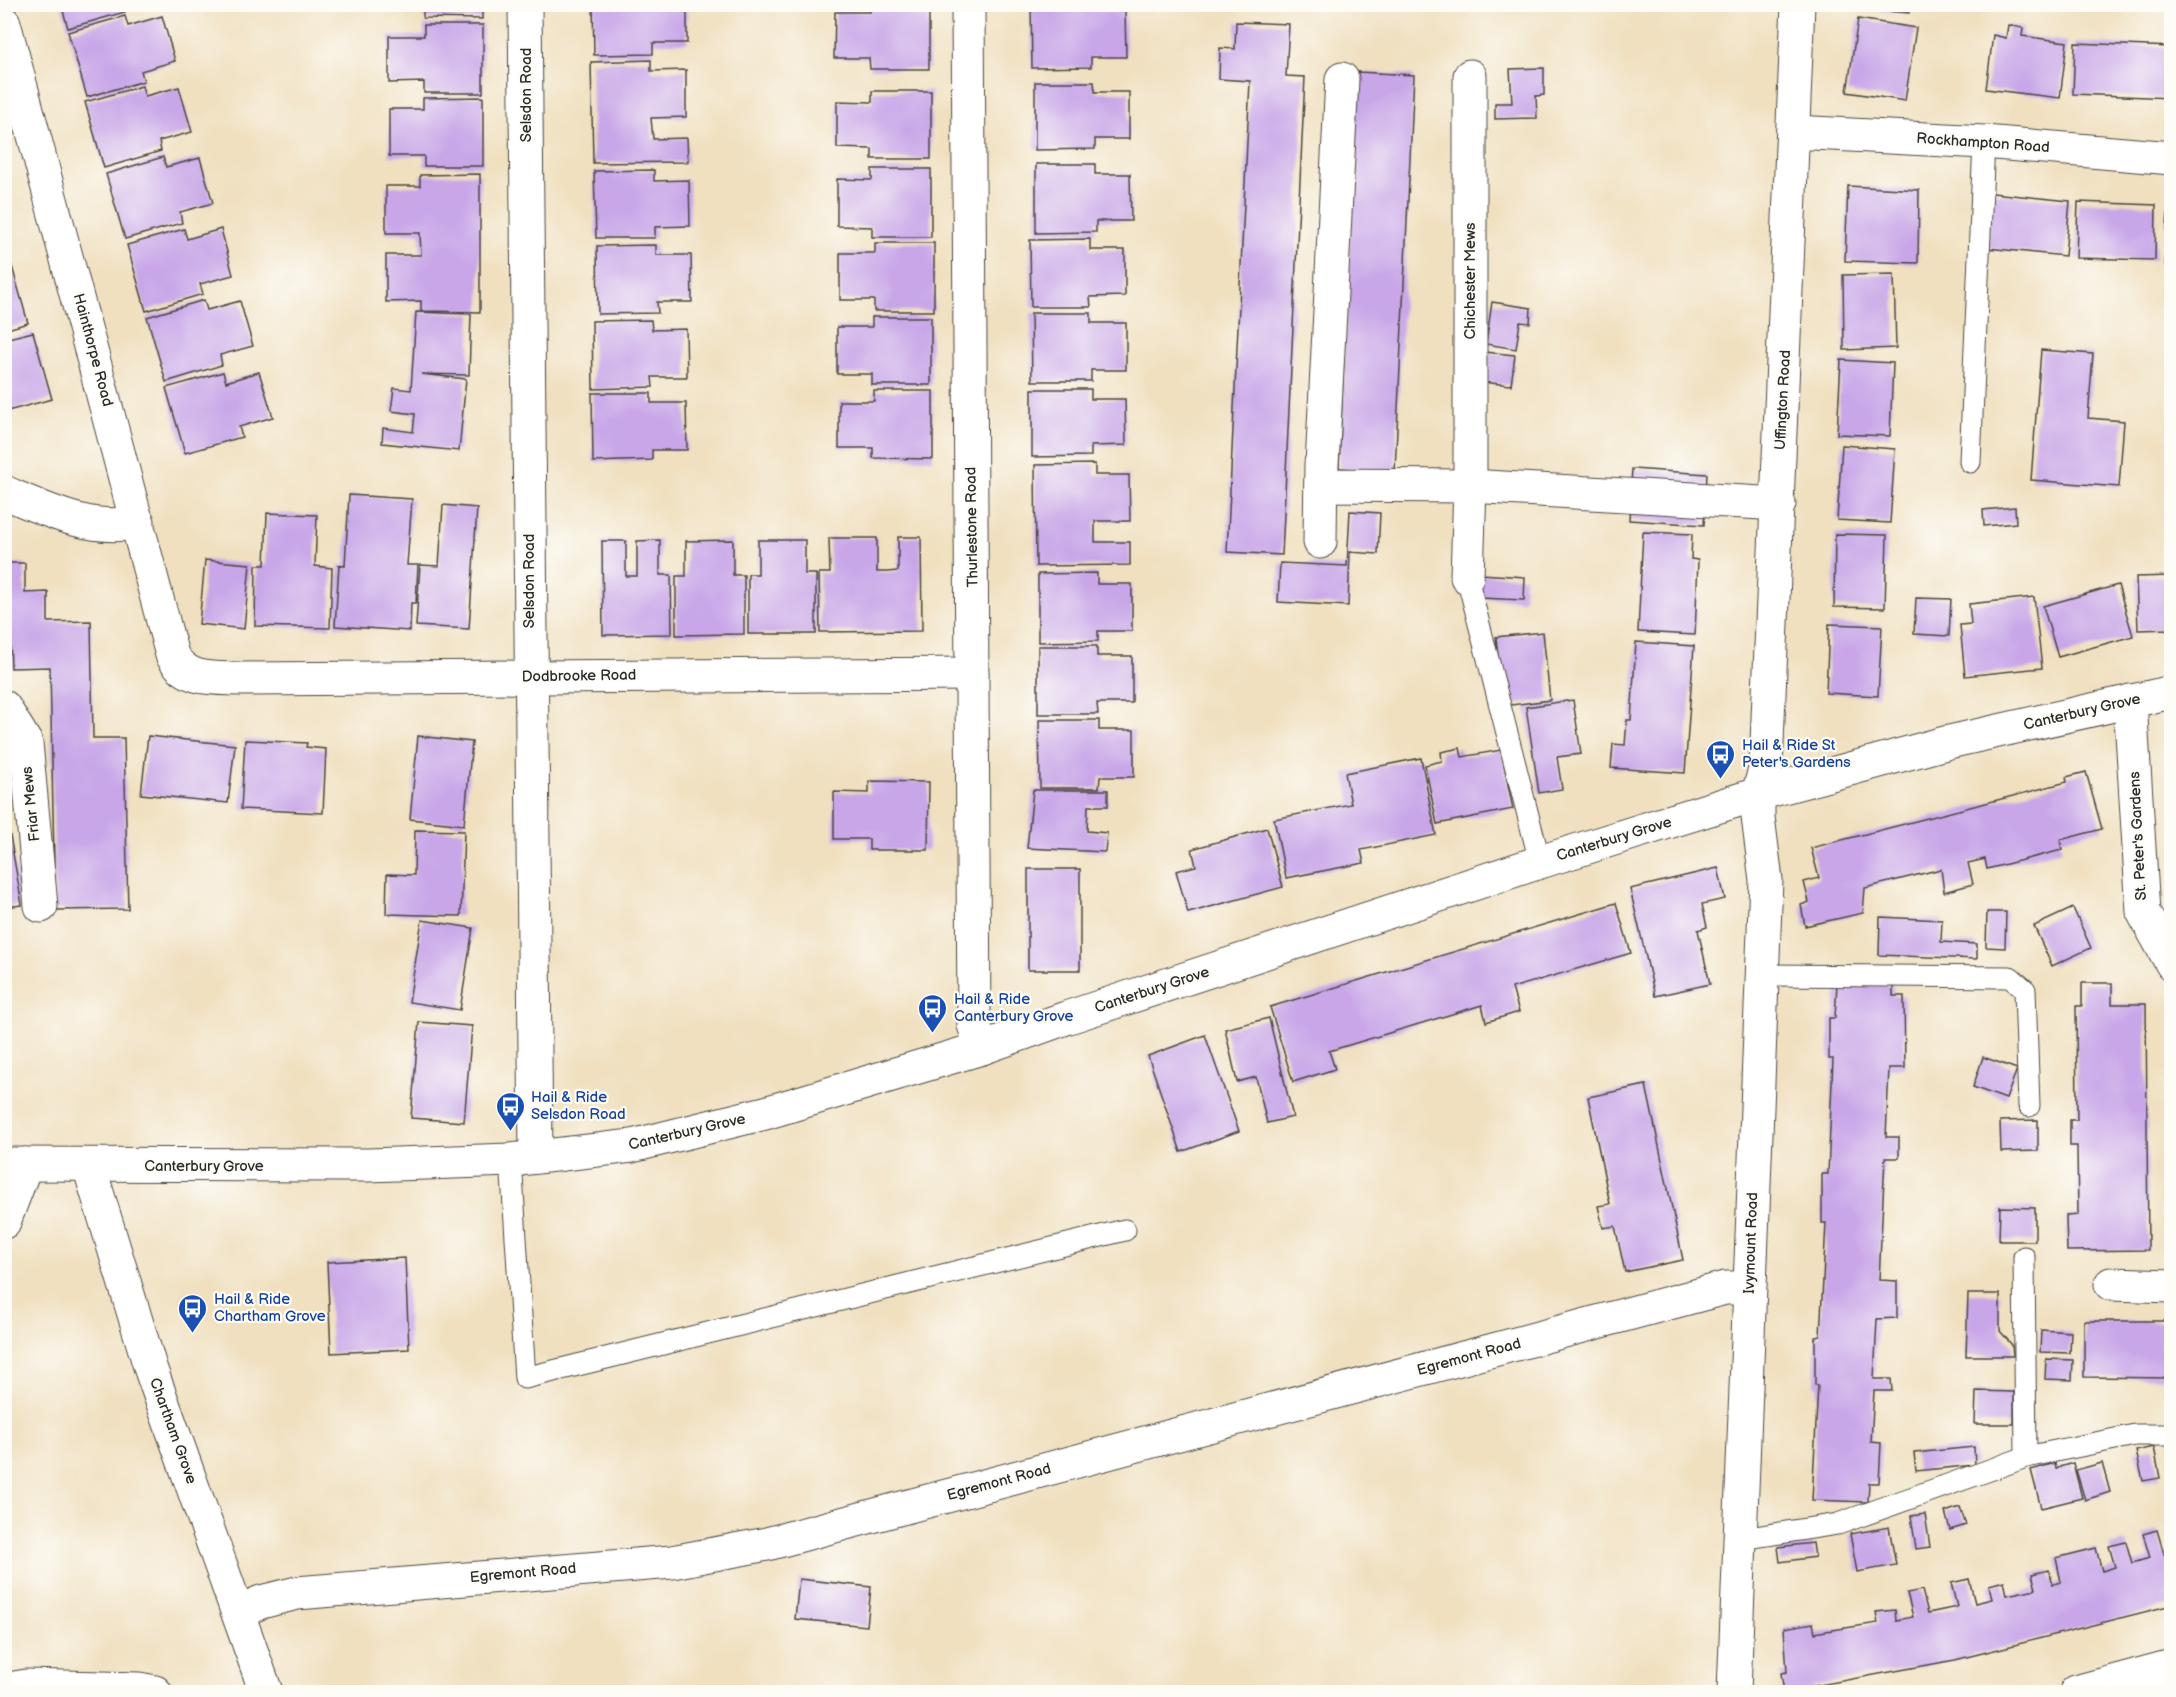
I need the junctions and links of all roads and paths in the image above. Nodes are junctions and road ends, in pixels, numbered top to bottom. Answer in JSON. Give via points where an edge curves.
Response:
{"nodes":[{"id":1,"x":525,"y":4,"type":"edge"},
{"id":2,"x":968,"y":4,"type":"edge"},
{"id":3,"x":1798,"y":4,"type":"edge"},
{"id":4,"x":4,"y":23,"type":"edge"},
{"id":5,"x":1470,"y":76,"type":"dead end"},
{"id":6,"x":1333,"y":81,"type":"dead end"},
{"id":7,"x":1794,"y":132,"type":"junction"},
{"id":8,"x":1984,"y":142,"type":"junction"},
{"id":9,"x":2172,"y":158,"type":"edge"},
{"id":10,"x":1970,"y":462,"type":"dead end"},
{"id":11,"x":1321,"y":485,"type":"junction"},
{"id":12,"x":1470,"y":486,"type":"junction"},
{"id":13,"x":4,"y":492,"type":"edge"},
{"id":14,"x":1779,"y":504,"type":"junction"},
{"id":15,"x":138,"y":522,"type":"junction"},
{"id":16,"x":1320,"y":542,"type":"dead end"},
{"id":17,"x":1467,"y":577,"type":"joint"},
{"id":18,"x":187,"y":673,"type":"joint"},
{"id":19,"x":972,"y":674,"type":"junction"},
{"id":20,"x":530,"y":677,"type":"junction"},
{"id":21,"x":2172,"y":692,"type":"edge"},
{"id":22,"x":2130,"y":701,"type":"junction"},
{"id":23,"x":4,"y":707,"type":"edge"},
{"id":24,"x":1758,"y":794,"type":"junction"},
{"id":25,"x":1540,"y":862,"type":"junction"},
{"id":26,"x":42,"y":906,"type":"dead end"},
{"id":27,"x":2172,"y":964,"type":"edge"},
{"id":28,"x":1761,"y":975,"type":"junction"},
{"id":29,"x":981,"y":1048,"type":"junction"},
{"id":30,"x":2029,"y":1106,"type":"dead end"},
{"id":31,"x":523,"y":1158,"type":"junction"},
{"id":32,"x":15,"y":1164,"type":"edge"},
{"id":33,"x":89,"y":1166,"type":"junction"},
{"id":34,"x":4,"y":1222,"type":"edge"},
{"id":35,"x":1125,"y":1230,"type":"dead end"},
{"id":36,"x":2024,"y":1257,"type":"dead end"},
{"id":37,"x":2111,"y":1284,"type":"dead end"},
{"id":38,"x":2172,"y":1286,"type":"edge"},
{"id":39,"x":1749,"y":1288,"type":"junction"},
{"id":40,"x":2172,"y":1435,"type":"edge"},
{"id":41,"x":2026,"y":1456,"type":"junction"},
{"id":42,"x":1742,"y":1539,"type":"junction"},
{"id":43,"x":239,"y":1612,"type":"junction"},
{"id":44,"x":2172,"y":1666,"type":"edge"},
{"id":45,"x":4,"y":1690,"type":"edge"},
{"id":46,"x":155,"y":1692,"type":"edge"},
{"id":47,"x":266,"y":1692,"type":"edge"},
{"id":48,"x":1734,"y":1692,"type":"edge"},
{"id":49,"x":2076,"y":1692,"type":"edge"}],
"edges":[{"from":1,"to":20,"type":"street","name":"Selsdon Road"},
{"from":2,"to":19,"type":"street","name":"Thurlestone Road"},
{"from":3,"to":7,"type":"street","name":"Uffington Road"},
{"from":4,"to":15,"type":"street","name":"Hainthorpe Road"},
{"from":5,"to":12,"type":"street","name":"Chichester Mews"},
{"from":6,"to":11,"type":"street"},
{"from":7,"to":8,"type":"street","name":"Rockhampton Road"},
{"from":7,"to":14,"type":"street","name":"Uffington Road"},
{"from":8,"to":9,"type":"street","name":"Rockhampton Road"},
{"from":8,"to":10,"type":"lane"},
{"from":11,"to":12,"type":"street"},
{"from":11,"to":16,"type":"street"},
{"from":12,"to":14,"type":"street"},
{"from":12,"to":17,"type":"street","name":"Chichester Mews"},
{"from":13,"to":15,"type":"street","via":[[88,522],[120,527]]},
{"from":14,"to":24,"type":"street","name":"Uffington Road","via":[[1766,766]]},
{"from":15,"to":18,"type":"street","name":"Hainthorpe Road","via":[[172,655]]},
{"from":17,"to":25,"type":"lane"},
{"from":18,"to":20,"type":"street","name":"Dodbrooke Road","via":[[241,679]]},
{"from":19,"to":20,"type":"street","name":"Dodbrooke Road"},
{"from":19,"to":29,"type":"street","name":"Thurlestone Road","via":[[974,1025]]},
{"from":20,"to":31,"type":"street","name":"Selsdon Road"},
{"from":21,"to":22,"type":"street","name":"Canterbury Grove"},
{"from":22,"to":24,"type":"street","name":"Canterbury Grove","via":[[1949,742]]},
{"from":22,"to":27,"type":"street","name":"St. Peter's Gardens","via":[[2143,912]]},
{"from":23,"to":26,"type":"street","name":"Friar Mews","via":[[26,743]]},
{"from":24,"to":25,"type":"street","name":"Canterbury Grove"},
{"from":24,"to":28,"type":"street","name":"Ivymount Road","via":[[1766,880]]},
{"from":25,"to":29,"type":"street","name":"Canterbury Grove"},
{"from":28,"to":30,"type":"lane","via":[[2010,977],[2025,990]]},
{"from":28,"to":39,"type":"street","name":"Ivymount Road"},
{"from":29,"to":31,"type":"street","name":"Canterbury Grove","via":[[765,1113],[632,1146]]},
{"from":31,"to":33,"type":"street","name":"Canterbury Grove","via":[[368,1165]]},
{"from":31,"to":35,"type":"lane","via":[[525,1378]]},
{"from":32,"to":33,"type":"street","name":"Canterbury Grove"},
{"from":32,"to":34,"type":"street"},
{"from":33,"to":43,"type":"street","name":"Chartham Grove","via":[[151,1370]]},
{"from":36,"to":41,"type":"lane"},
{"from":37,"to":38,"type":"street"},
{"from":39,"to":42,"type":"street","name":"Ivymount Road"},
{"from":39,"to":43,"type":"street","name":"Egremont Road","via":[[1725,1288],[767,1544],[672,1562],[297,1593]]},
{"from":40,"to":41,"type":"lane","via":[[2135,1435]]},
{"from":41,"to":42,"type":"lane","via":[[1838,1524]]},
{"from":42,"to":48,"type":"street","name":"Ivymount Road"},
{"from":43,"to":47,"type":"street","name":"Chartham Grove"},
{"from":44,"to":49,"type":"street"},
{"from":45,"to":46,"type":"street","via":[[37,1687]]}]}
